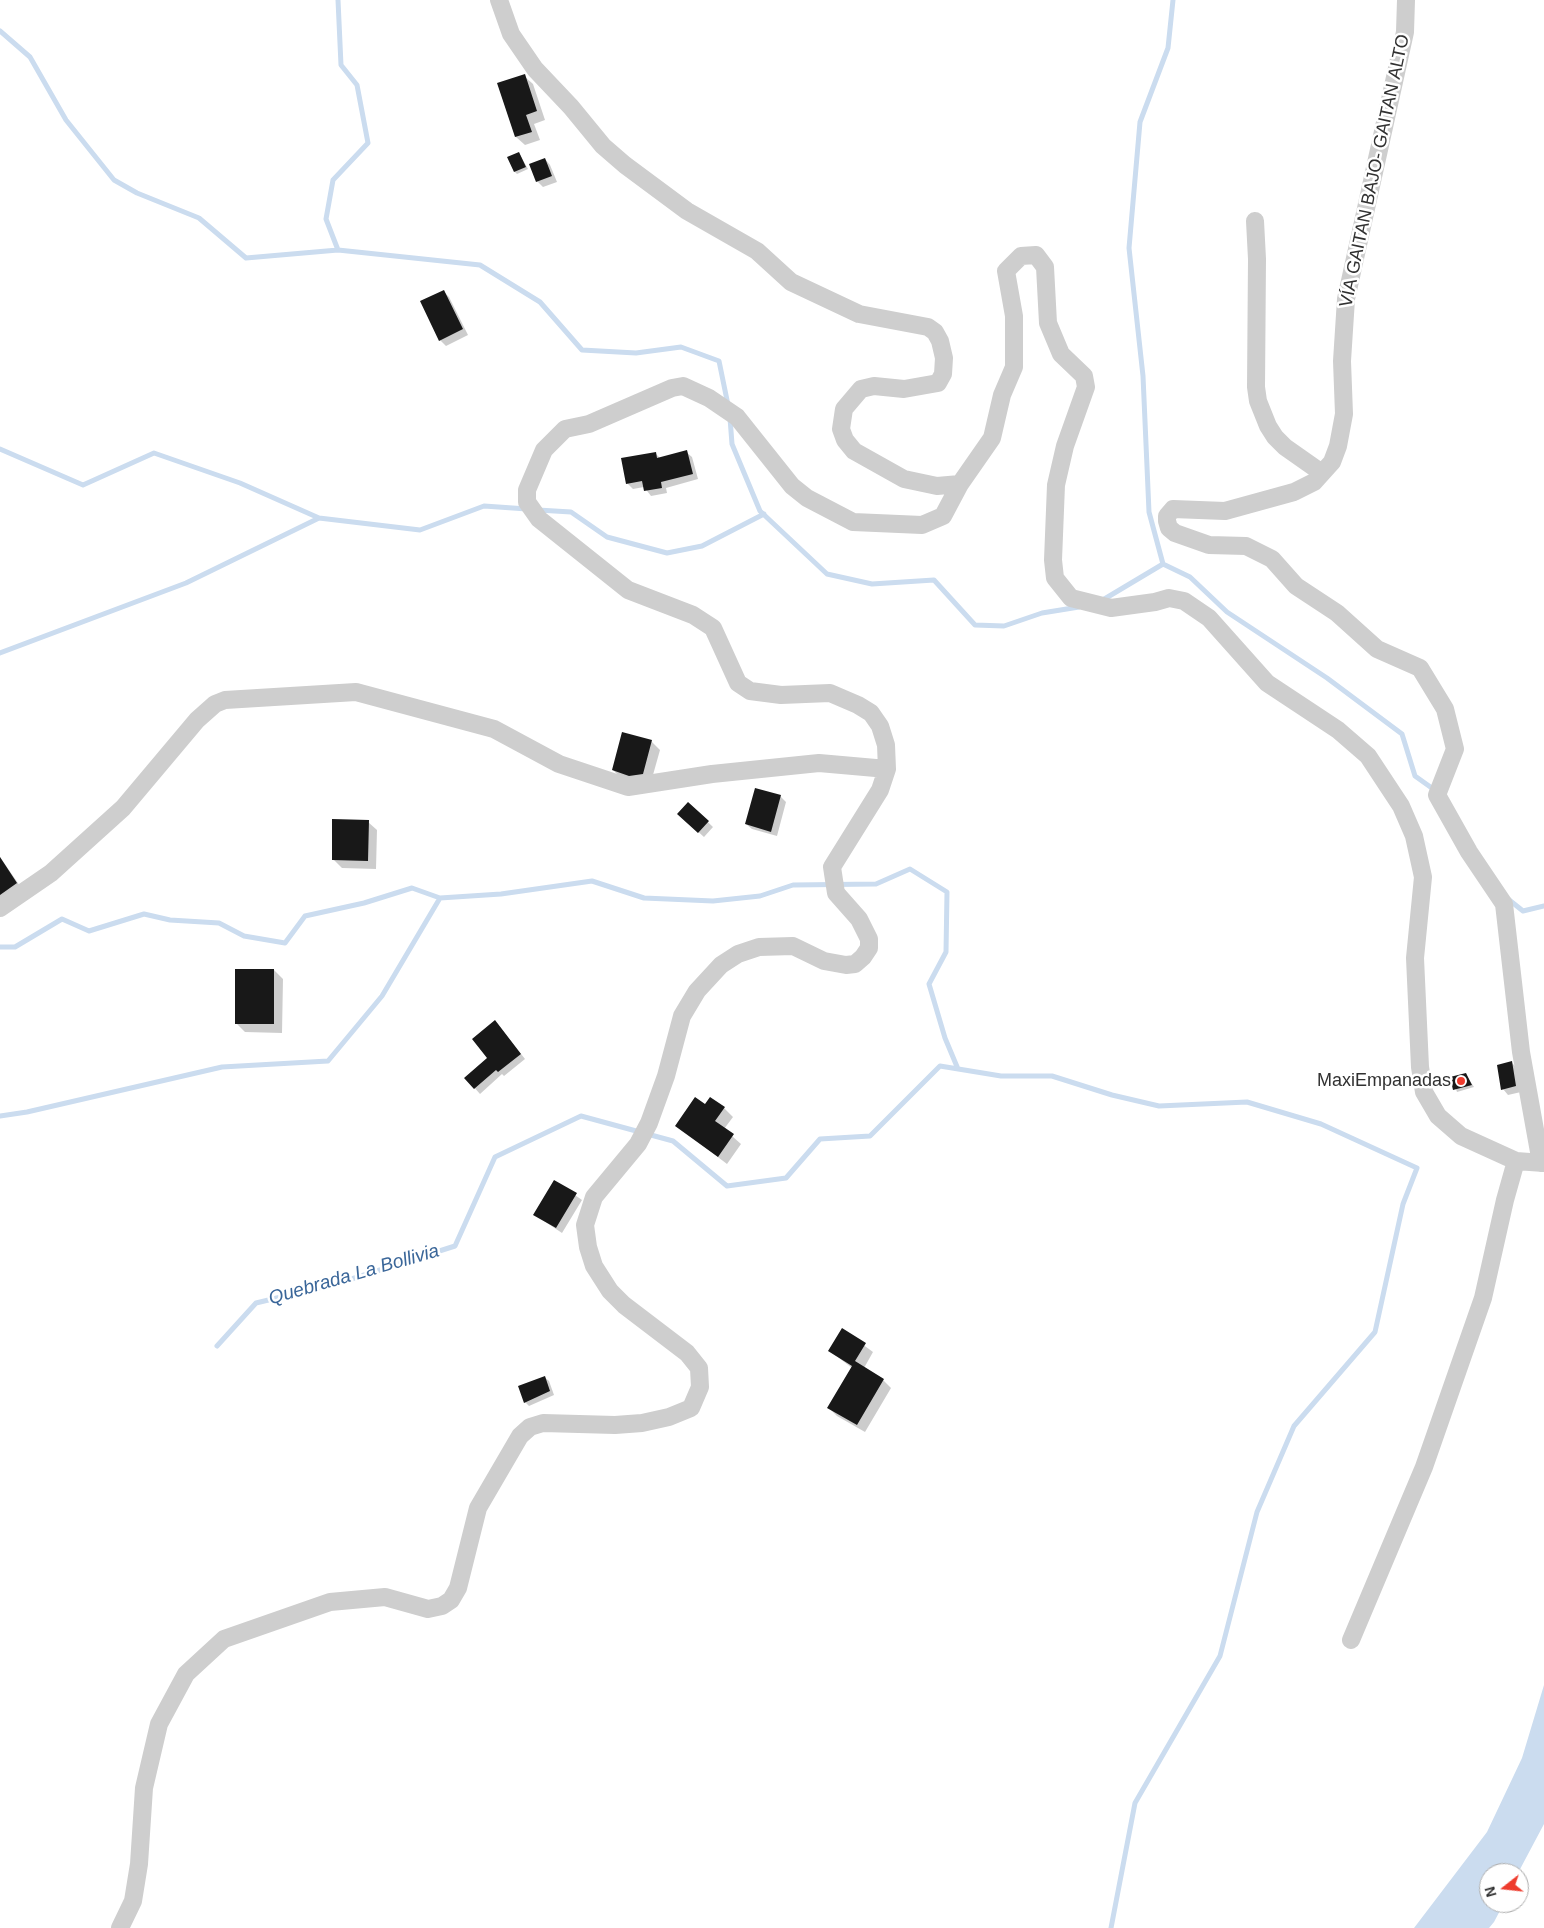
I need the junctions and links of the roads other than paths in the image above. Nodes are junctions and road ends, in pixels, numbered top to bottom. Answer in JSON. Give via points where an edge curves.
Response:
{"nodes":[{"id":1,"x":500,"y":0,"type":"edge"},
{"id":2,"x":1406,"y":0,"type":"edge"},
{"id":3,"x":1255,"y":221,"type":"dead end"},
{"id":4,"x":1322,"y":473,"type":"junction"},
{"id":5,"x":960,"y":484,"type":"junction"},
{"id":6,"x":887,"y":769,"type":"junction"},
{"id":7,"x":0,"y":908,"type":"edge"},
{"id":8,"x":1516,"y":1161,"type":"junction"},
{"id":9,"x":1543,"y":1163,"type":"edge"},
{"id":10,"x":1351,"y":1640,"type":"dead end"},
{"id":11,"x":120,"y":1928,"type":"edge"}],
"edges":[{"from":1,"to":5,"type":"street","via":[[511,34],[535,69],[603,146],[625,166],[687,211],[757,251],[791,282],[859,314],[928,327],[935,332],[944,358],[943,374],[938,383],[904,389],[874,386],[861,389],[844,408],[841,429],[854,451],[904,479],[937,486]]},
{"from":2,"to":4,"type":"street","name":"VÍA GAITAN BAJO- GAITAN ALTO","via":[[1406,32],[1346,299],[1342,361],[1344,414],[1338,446],[1332,462]]},
{"from":3,"to":4,"type":"street","via":[[1258,401],[1275,437]]},
{"from":4,"to":9,"type":"street","name":"VÍA GAITAN BAJO- GAITAN ALTO","via":[[1314,482],[1294,492],[1259,503],[1225,511],[1173,509],[1167,516],[1169,528],[1209,545],[1246,546],[1272,559],[1296,586],[1337,613],[1377,649],[1420,668],[1445,709],[1455,749],[1440,788],[1469,852],[1504,904],[1521,1052]]},
{"from":5,"to":6,"type":"street","via":[[943,516],[922,525],[853,522],[807,498],[792,486],[737,417],[709,398],[683,386],[589,424],[565,429],[544,450],[527,490],[527,502],[539,519],[628,590],[693,615],[714,628],[738,683],[750,691],[781,695],[830,693],[858,704],[870,713],[880,726],[886,745]]},
{"from":5,"to":8,"type":"street","via":[[992,438],[1002,395],[1014,367],[1014,316],[1006,271],[1021,256],[1036,255],[1044,267],[1048,323],[1062,354],[1084,376],[1086,387],[1065,446],[1056,485],[1055,578],[1071,598],[1111,608],[1169,598],[1184,600],[1209,618],[1268,683],[1338,730],[1368,756],[1401,806],[1414,836],[1423,877],[1414,958],[1424,1092],[1438,1116],[1461,1136]]},
{"from":6,"to":7,"type":"street","via":[[819,763],[628,787],[559,764],[494,729],[356,692],[224,700],[197,720],[123,808],[51,873]]},
{"from":6,"to":11,"type":"street","via":[[880,790],[832,867],[836,892],[859,919],[869,948],[855,964],[838,965],[793,946],[759,947],[738,954],[721,965],[697,990],[682,1016],[649,1123],[638,1144],[594,1197],[585,1225],[594,1266],[610,1291],[624,1306],[687,1353],[699,1368],[700,1387],[691,1408],[642,1423],[543,1423],[530,1427],[520,1436],[478,1508],[458,1588],[452,1600],[442,1606],[428,1609],[385,1597],[330,1602],[224,1639],[186,1674],[159,1724],[144,1788],[139,1864],[132,1901]]},
{"from":8,"to":9,"type":"street"},
{"from":8,"to":10,"type":"street","via":[[1484,1298],[1424,1467]]}]}
